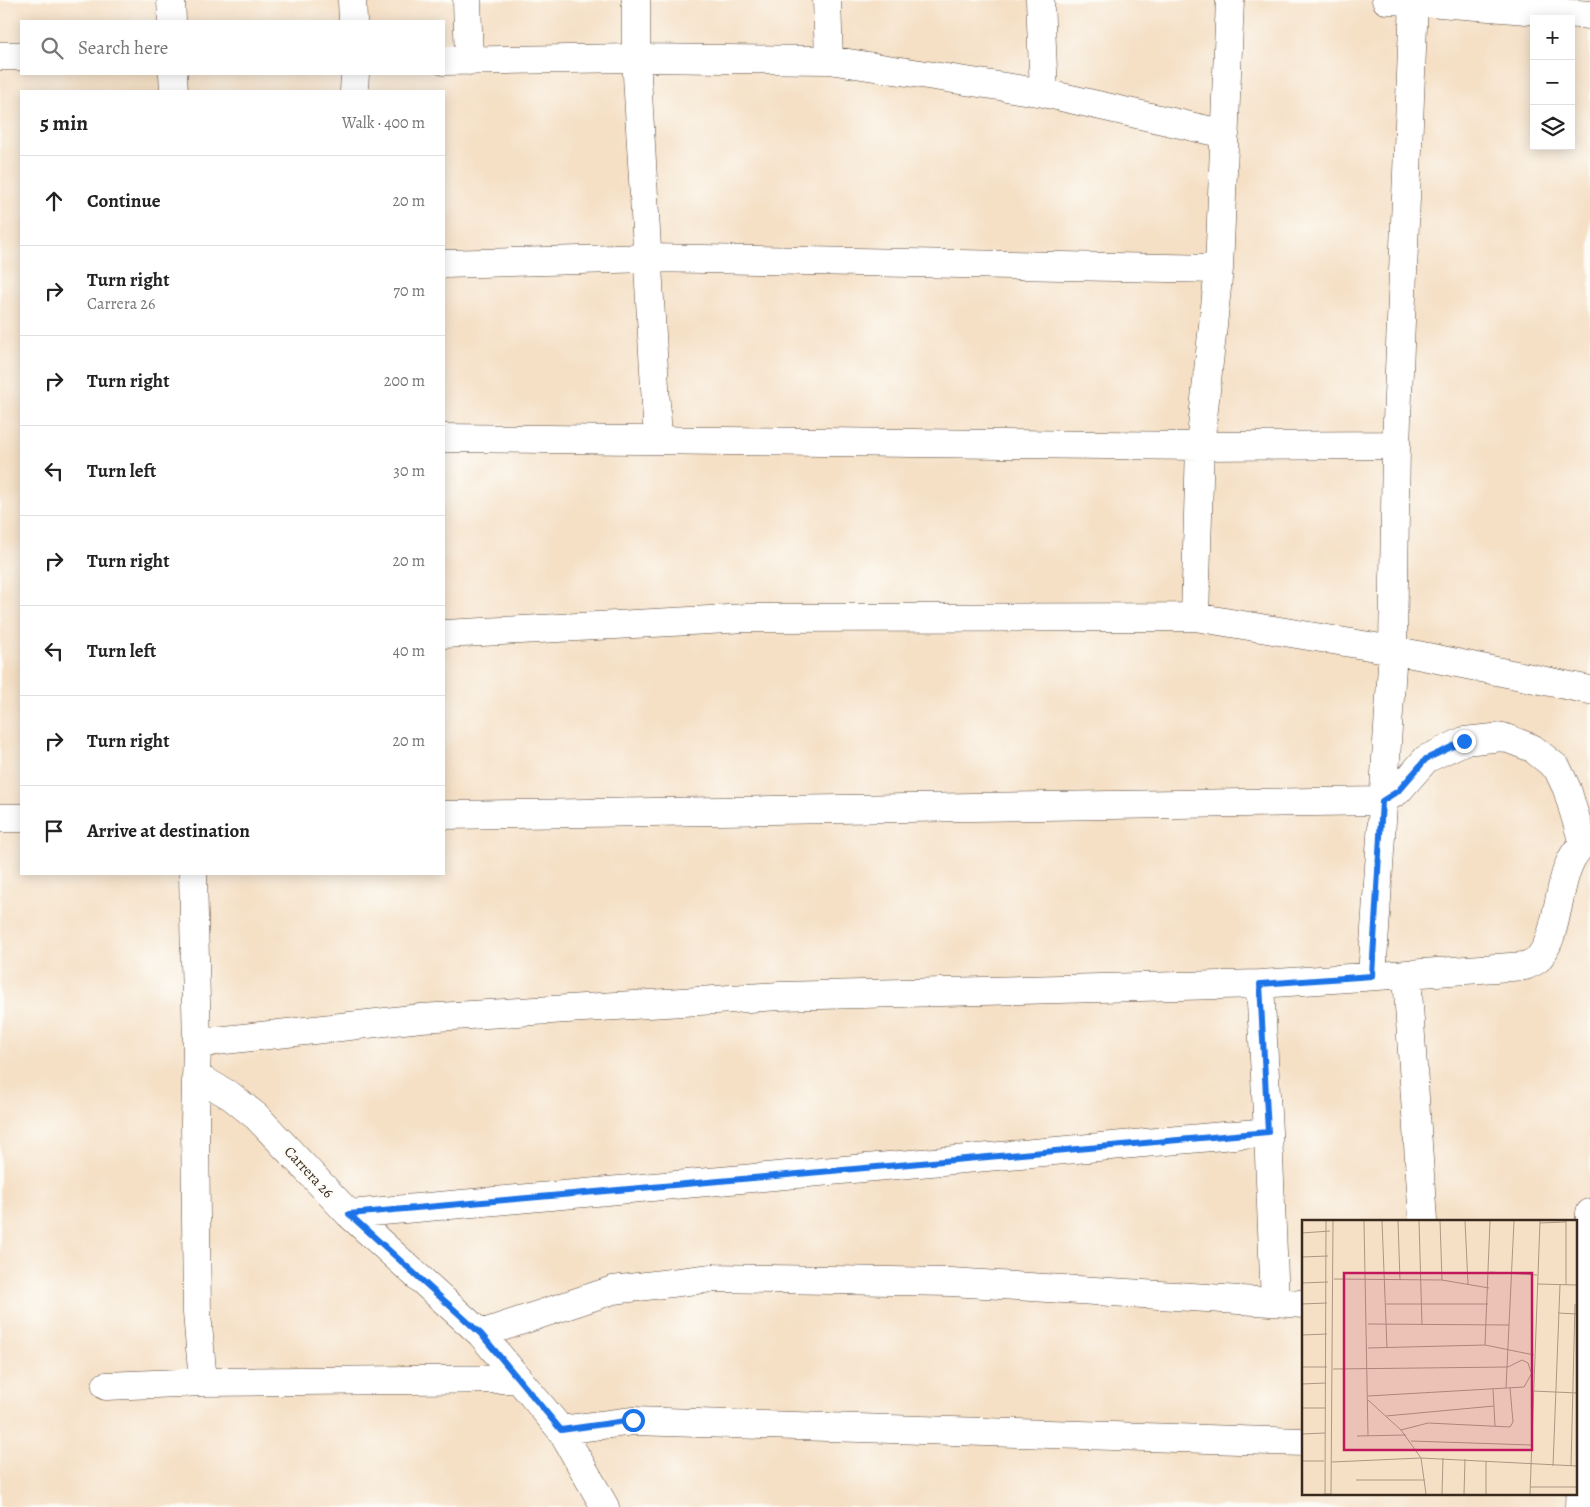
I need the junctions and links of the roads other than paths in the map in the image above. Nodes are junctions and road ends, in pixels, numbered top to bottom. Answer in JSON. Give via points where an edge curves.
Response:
{"nodes":[{"id":1,"x":171,"y":0,"type":"edge"},
{"id":2,"x":352,"y":0,"type":"edge"},
{"id":3,"x":467,"y":0,"type":"edge"},
{"id":4,"x":636,"y":0,"type":"edge"},
{"id":5,"x":827,"y":0,"type":"edge"},
{"id":6,"x":1040,"y":0,"type":"edge"},
{"id":7,"x":1230,"y":0,"type":"edge"},
{"id":8,"x":1386,"y":0,"type":"edge"},
{"id":9,"x":1414,"y":0,"type":"edge"},
{"id":10,"x":1590,"y":15,"type":"edge"},
{"id":11,"x":172,"y":20,"type":"edge"},
{"id":12,"x":353,"y":20,"type":"edge"},
{"id":13,"x":0,"y":56,"type":"edge"},
{"id":14,"x":20,"y":56,"type":"edge"},
{"id":15,"x":636,"y":58,"type":"junction"},
{"id":16,"x":829,"y":60,"type":"junction"},
{"id":17,"x":456,"y":61,"type":"edge"},
{"id":18,"x":173,"y":75,"type":"edge"},
{"id":19,"x":355,"y":75,"type":"edge"},
{"id":20,"x":174,"y":90,"type":"edge"},
{"id":21,"x":354,"y":90,"type":"edge"},
{"id":22,"x":1044,"y":92,"type":"junction"},
{"id":23,"x":1225,"y":134,"type":"junction"},
{"id":24,"x":649,"y":258,"type":"junction"},
{"id":25,"x":445,"y":264,"type":"edge"},
{"id":26,"x":1219,"y":269,"type":"junction"},
{"id":27,"x":445,"y":438,"type":"edge"},
{"id":28,"x":658,"y":440,"type":"junction"},
{"id":29,"x":1396,"y":445,"type":"junction"},
{"id":30,"x":1200,"y":446,"type":"junction"},
{"id":31,"x":1195,"y":617,"type":"junction"},
{"id":32,"x":445,"y":634,"type":"edge"},
{"id":33,"x":1393,"y":650,"type":"junction"},
{"id":34,"x":1590,"y":690,"type":"edge"},
{"id":35,"x":1382,"y":801,"type":"junction"},
{"id":36,"x":445,"y":815,"type":"edge"},
{"id":37,"x":0,"y":818,"type":"edge"},
{"id":38,"x":20,"y":818,"type":"edge"},
{"id":39,"x":1587,"y":842,"type":"edge"},
{"id":40,"x":193,"y":875,"type":"edge"},
{"id":41,"x":1407,"y":975,"type":"junction"},
{"id":42,"x":1372,"y":976,"type":"junction"},
{"id":43,"x":1260,"y":984,"type":"junction"},
{"id":44,"x":197,"y":1045,"type":"junction"},
{"id":45,"x":196,"y":1076,"type":"junction"},
{"id":46,"x":1268,"y":1132,"type":"junction"},
{"id":47,"x":1590,"y":1213,"type":"edge"},
{"id":48,"x":349,"y":1214,"type":"junction"},
{"id":49,"x":1423,"y":1220,"type":"edge"},
{"id":50,"x":1275,"y":1302,"type":"junction"},
{"id":51,"x":1302,"y":1304,"type":"edge"},
{"id":52,"x":481,"y":1334,"type":"junction"},
{"id":53,"x":518,"y":1379,"type":"junction"},
{"id":54,"x":203,"y":1382,"type":"junction"},
{"id":55,"x":106,"y":1386,"type":"dead end"},
{"id":56,"x":561,"y":1430,"type":"junction"},
{"id":57,"x":1302,"y":1442,"type":"edge"},
{"id":58,"x":1578,"y":1459,"type":"edge"},
{"id":59,"x":605,"y":1507,"type":"edge"},
{"id":60,"x":1579,"y":1507,"type":"edge"}],
"edges":[{"from":1,"to":11,"type":"street"},
{"from":2,"to":12,"type":"street"},
{"from":3,"to":17,"type":"street"},
{"from":4,"to":15,"type":"street"},
{"from":5,"to":16,"type":"street"},
{"from":6,"to":22,"type":"street"},
{"from":7,"to":23,"type":"street"},
{"from":8,"to":9,"type":"street"},
{"from":9,"to":10,"type":"street"},
{"from":9,"to":29,"type":"street"},
{"from":13,"to":14,"type":"street"},
{"from":15,"to":16,"type":"street"},
{"from":15,"to":17,"type":"street"},
{"from":15,"to":24,"type":"street"},
{"from":16,"to":22,"type":"street"},
{"from":18,"to":20,"type":"street"},
{"from":19,"to":21,"type":"street"},
{"from":22,"to":23,"type":"street"},
{"from":23,"to":26,"type":"street"},
{"from":24,"to":25,"type":"street"},
{"from":24,"to":26,"type":"street"},
{"from":24,"to":28,"type":"street"},
{"from":26,"to":30,"type":"street"},
{"from":27,"to":28,"type":"street"},
{"from":28,"to":30,"type":"street"},
{"from":29,"to":30,"type":"street"},
{"from":29,"to":33,"type":"street"},
{"from":30,"to":31,"type":"street"},
{"from":31,"to":32,"type":"street","via":[[747,618]]},
{"from":31,"to":33,"type":"street"},
{"from":33,"to":34,"type":"street"},
{"from":33,"to":35,"type":"street"},
{"from":35,"to":36,"type":"street"},
{"from":35,"to":39,"type":"street","via":[[1398,791],[1426,759],[1464,741],[1503,738],[1532,748],[1557,768]]},
{"from":35,"to":42,"type":"street"},
{"from":37,"to":38,"type":"street"},
{"from":39,"to":41,"type":"street","via":[[1572,857],[1549,944],[1537,960],[1525,966]]},
{"from":40,"to":44,"type":"street"},
{"from":41,"to":42,"type":"street"},
{"from":41,"to":49,"type":"street"},
{"from":42,"to":43,"type":"street"},
{"from":43,"to":44,"type":"street","via":[[780,996],[421,1018]]},
{"from":43,"to":46,"type":"street"},
{"from":44,"to":45,"type":"street"},
{"from":45,"to":48,"type":"street","name":"Carrera 26","via":[[231,1096],[257,1117]]},
{"from":45,"to":54,"type":"street","via":[[197,1313]]},
{"from":46,"to":48,"type":"street"},
{"from":46,"to":50,"type":"street"},
{"from":47,"to":58,"type":"street"},
{"from":48,"to":52,"type":"street","name":"Carrera 26"},
{"from":50,"to":51,"type":"street"},
{"from":50,"to":52,"type":"street","via":[[951,1282],[712,1278],[613,1290]]},
{"from":52,"to":53,"type":"street","name":"Carrera 26"},
{"from":53,"to":54,"type":"street"},
{"from":53,"to":56,"type":"street","name":"Carrera 26"},
{"from":54,"to":55,"type":"street"},
{"from":56,"to":57,"type":"street","via":[[633,1420]]},
{"from":56,"to":59,"type":"street","name":"Carrera 26"},
{"from":58,"to":60,"type":"street"}]}
